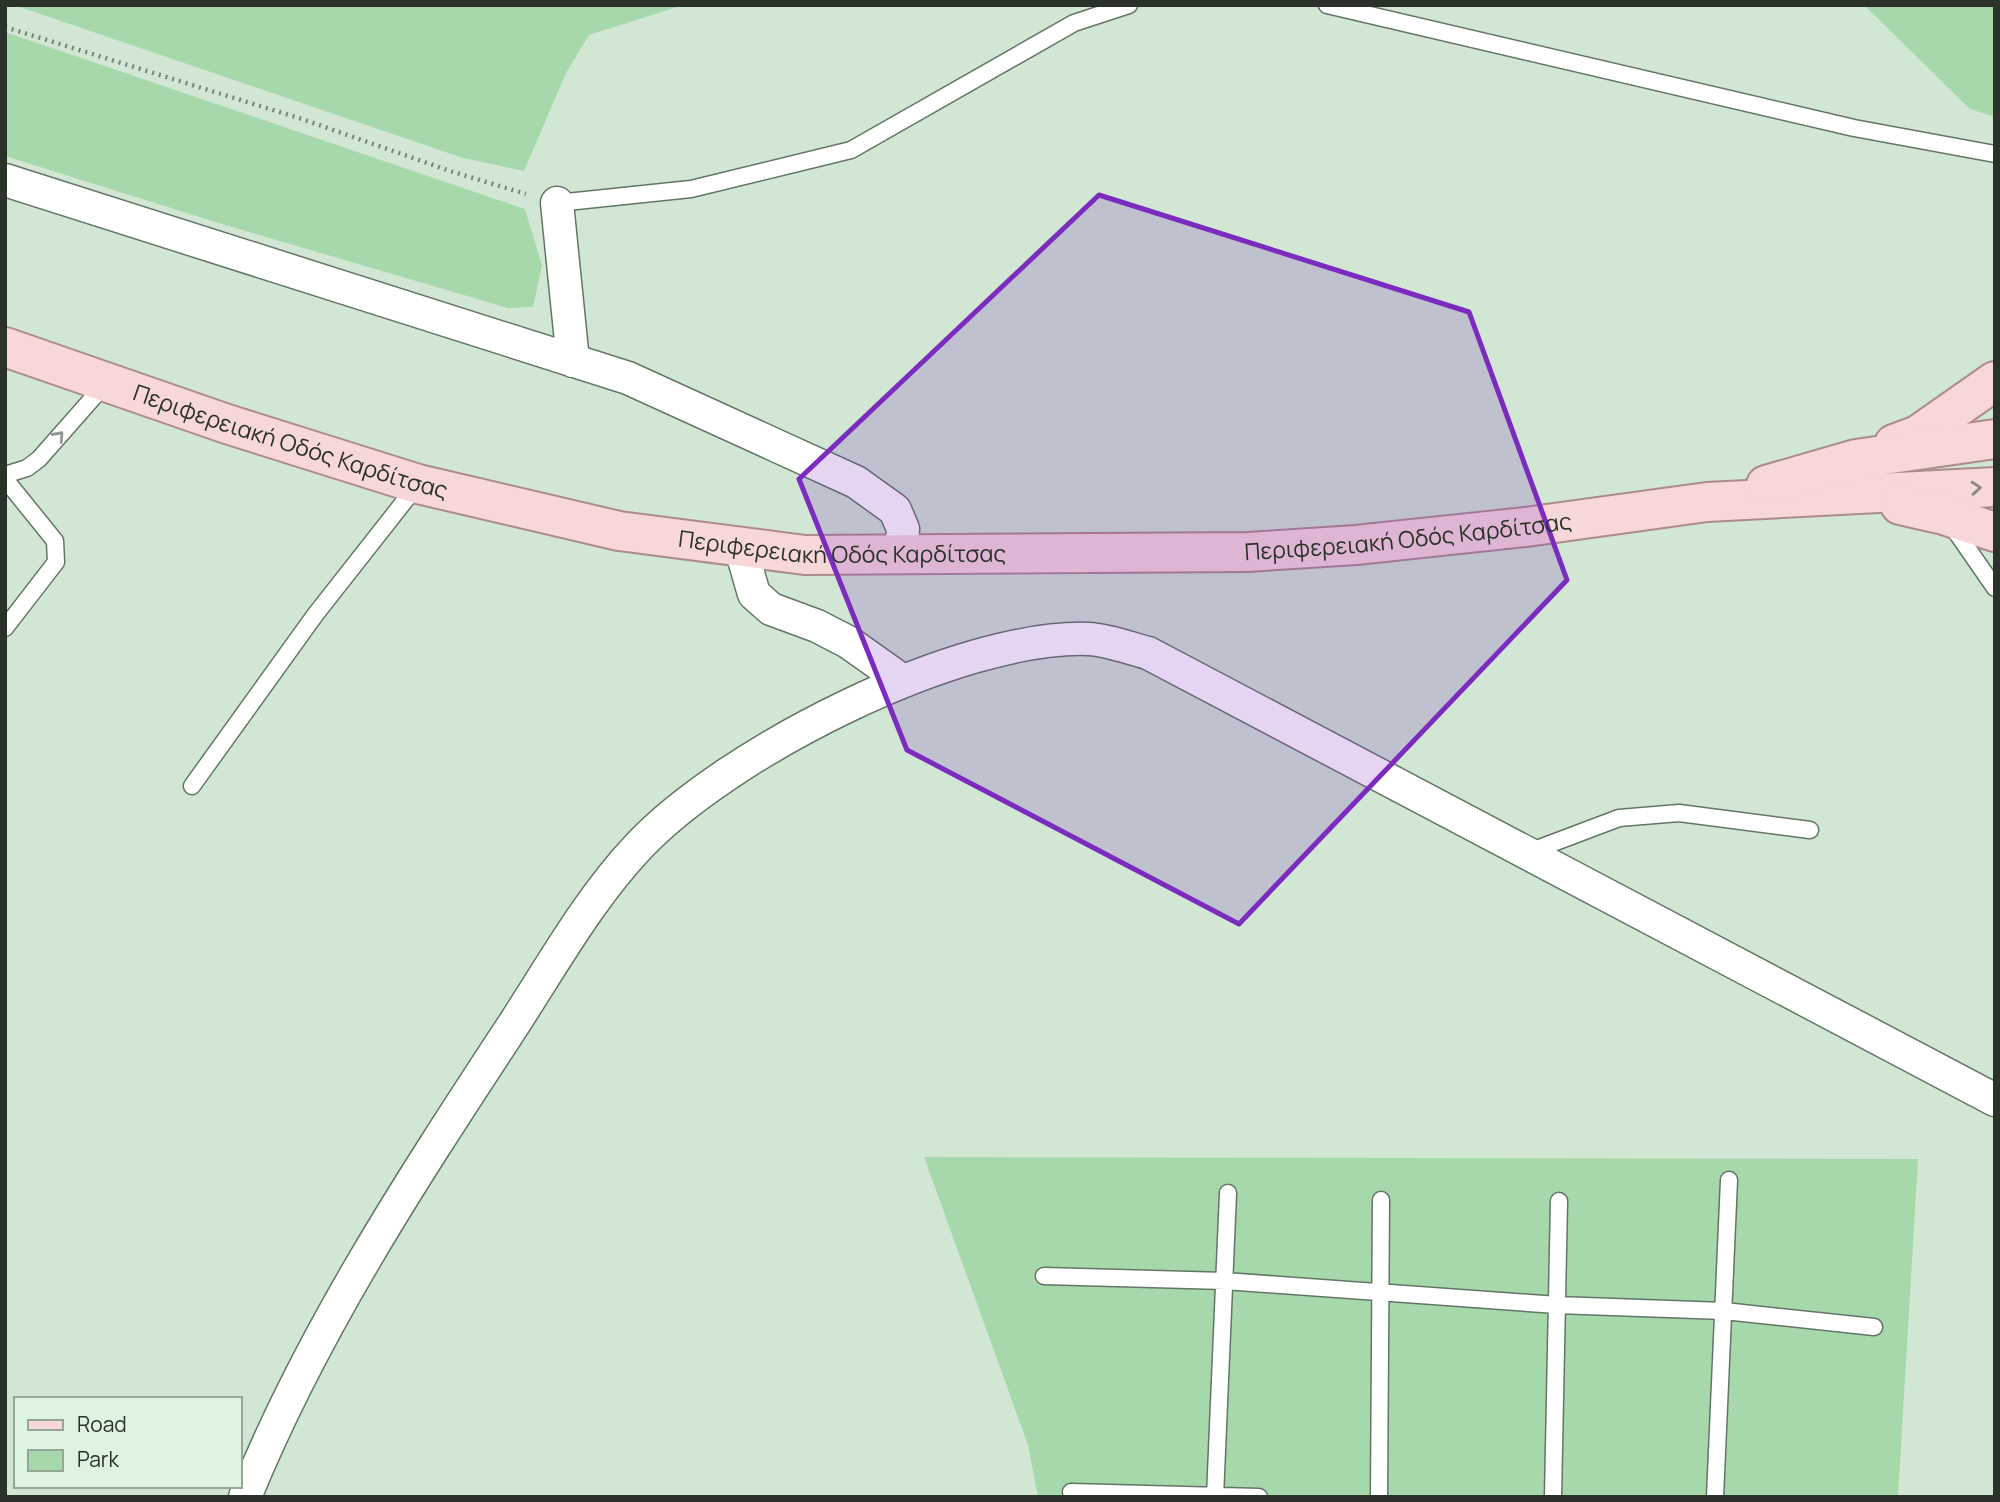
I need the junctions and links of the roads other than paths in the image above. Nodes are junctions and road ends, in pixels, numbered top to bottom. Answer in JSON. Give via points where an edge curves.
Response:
{"nodes":[{"id":1,"x":1129,"y":5,"type":"edge"},
{"id":2,"x":1327,"y":5,"type":"edge"},
{"id":3,"x":1995,"y":154,"type":"edge"},
{"id":4,"x":5,"y":180,"type":"edge"},
{"id":5,"x":557,"y":203,"type":"joint"},
{"id":6,"x":5,"y":347,"type":"edge"},
{"id":7,"x":573,"y":361,"type":"junction"},
{"id":8,"x":1995,"y":381,"type":"edge"},
{"id":9,"x":106,"y":383,"type":"junction"},
{"id":10,"x":1995,"y":439,"type":"edge"},
{"id":11,"x":5,"y":477,"type":"edge"},
{"id":12,"x":1858,"y":477,"type":"junction"},
{"id":13,"x":418,"y":484,"type":"junction"},
{"id":14,"x":1995,"y":487,"type":"edge"},
{"id":15,"x":1944,"y":515,"type":"junction"},
{"id":16,"x":1995,"y":533,"type":"edge"},
{"id":17,"x":741,"y":549,"type":"junction"},
{"id":18,"x":901,"y":556,"type":"junction"},
{"id":19,"x":1995,"y":588,"type":"edge"},
{"id":20,"x":5,"y":628,"type":"edge"},
{"id":21,"x":903,"y":681,"type":"junction"},
{"id":22,"x":192,"y":786,"type":"dead end"},
{"id":23,"x":1810,"y":830,"type":"dead end"},
{"id":24,"x":1527,"y":853,"type":"junction"},
{"id":25,"x":1995,"y":1100,"type":"edge"},
{"id":26,"x":1730,"y":1180,"type":"dead end"},
{"id":27,"x":1228,"y":1194,"type":"dead end"},
{"id":28,"x":1381,"y":1200,"type":"dead end"},
{"id":29,"x":1559,"y":1201,"type":"dead end"},
{"id":30,"x":1044,"y":1276,"type":"dead end"},
{"id":31,"x":1225,"y":1281,"type":"junction"},
{"id":32,"x":1380,"y":1292,"type":"junction"},
{"id":33,"x":1557,"y":1305,"type":"junction"},
{"id":34,"x":1724,"y":1311,"type":"junction"},
{"id":35,"x":1874,"y":1327,"type":"dead end"},
{"id":36,"x":1071,"y":1492,"type":"dead end"},
{"id":37,"x":1215,"y":1496,"type":"edge"},
{"id":38,"x":245,"y":1497,"type":"edge"},
{"id":39,"x":1259,"y":1497,"type":"edge"},
{"id":40,"x":1379,"y":1497,"type":"edge"},
{"id":41,"x":1553,"y":1497,"type":"edge"},
{"id":42,"x":1715,"y":1497,"type":"edge"}],
"edges":[{"from":1,"to":5,"type":"lane","via":[[1074,23],[851,150],[691,189]]},
{"from":2,"to":3,"type":"lane","via":[[1854,128]]},
{"from":4,"to":7,"type":"street"},
{"from":5,"to":7,"type":"street"},
{"from":6,"to":9,"type":"main road","name":"Περιφερειακή Οδός Καρδίτσας"},
{"from":7,"to":18,"type":"street","via":[[628,378],[856,482],[895,510],[903,529]]},
{"from":8,"to":12,"type":"main road"},
{"from":11,"to":9,"type":"lane","one_way":true,"via":[[39,459]]},
{"from":9,"to":13,"type":"main road","name":"Περιφερειακή Οδός Καρδίτσας"},
{"from":10,"to":12,"type":"main road","name":"Περιφερειακή Οδός Καρδίτσας"},
{"from":11,"to":20,"type":"lane","via":[[55,541],[57,551],[55,562]]},
{"from":12,"to":14,"type":"main road","name":"Περιφερειακή Οδός Καρδίτσας","one_way":true},
{"from":12,"to":15,"type":"main road"},
{"from":12,"to":18,"type":"main road","name":"Περιφερειακή Οδός Καρδίτσας","via":[[1526,527],[1288,549]]},
{"from":13,"to":17,"type":"main road","name":"Περιφερειακή Οδός Καρδίτσας","via":[[619,531]]},
{"from":13,"to":22,"type":"lane","via":[[315,615]]},
{"from":15,"to":16,"type":"main road"},
{"from":15,"to":19,"type":"lane"},
{"from":17,"to":18,"type":"main road","name":"Περιφερειακή Οδός Καρδίτσας"},
{"from":17,"to":21,"type":"street","via":[[754,594],[771,608],[848,642]]},
{"from":21,"to":24,"type":"street","via":[[1016,645],[1091,639],[1148,653]]},
{"from":21,"to":38,"type":"street","via":[[749,758],[713,781],[636,848],[572,936],[422,1164],[333,1314]]},
{"from":23,"to":24,"type":"lane","via":[[1679,813],[1619,818]]},
{"from":24,"to":25,"type":"street"},
{"from":26,"to":34,"type":"lane"},
{"from":27,"to":31,"type":"lane"},
{"from":28,"to":32,"type":"lane"},
{"from":29,"to":33,"type":"lane"},
{"from":30,"to":31,"type":"lane"},
{"from":31,"to":32,"type":"lane"},
{"from":31,"to":37,"type":"lane"},
{"from":32,"to":33,"type":"lane"},
{"from":32,"to":40,"type":"lane"},
{"from":33,"to":34,"type":"lane"},
{"from":33,"to":41,"type":"lane"},
{"from":34,"to":35,"type":"lane"},
{"from":34,"to":42,"type":"lane"},
{"from":36,"to":37,"type":"lane"},
{"from":37,"to":39,"type":"lane"}]}
